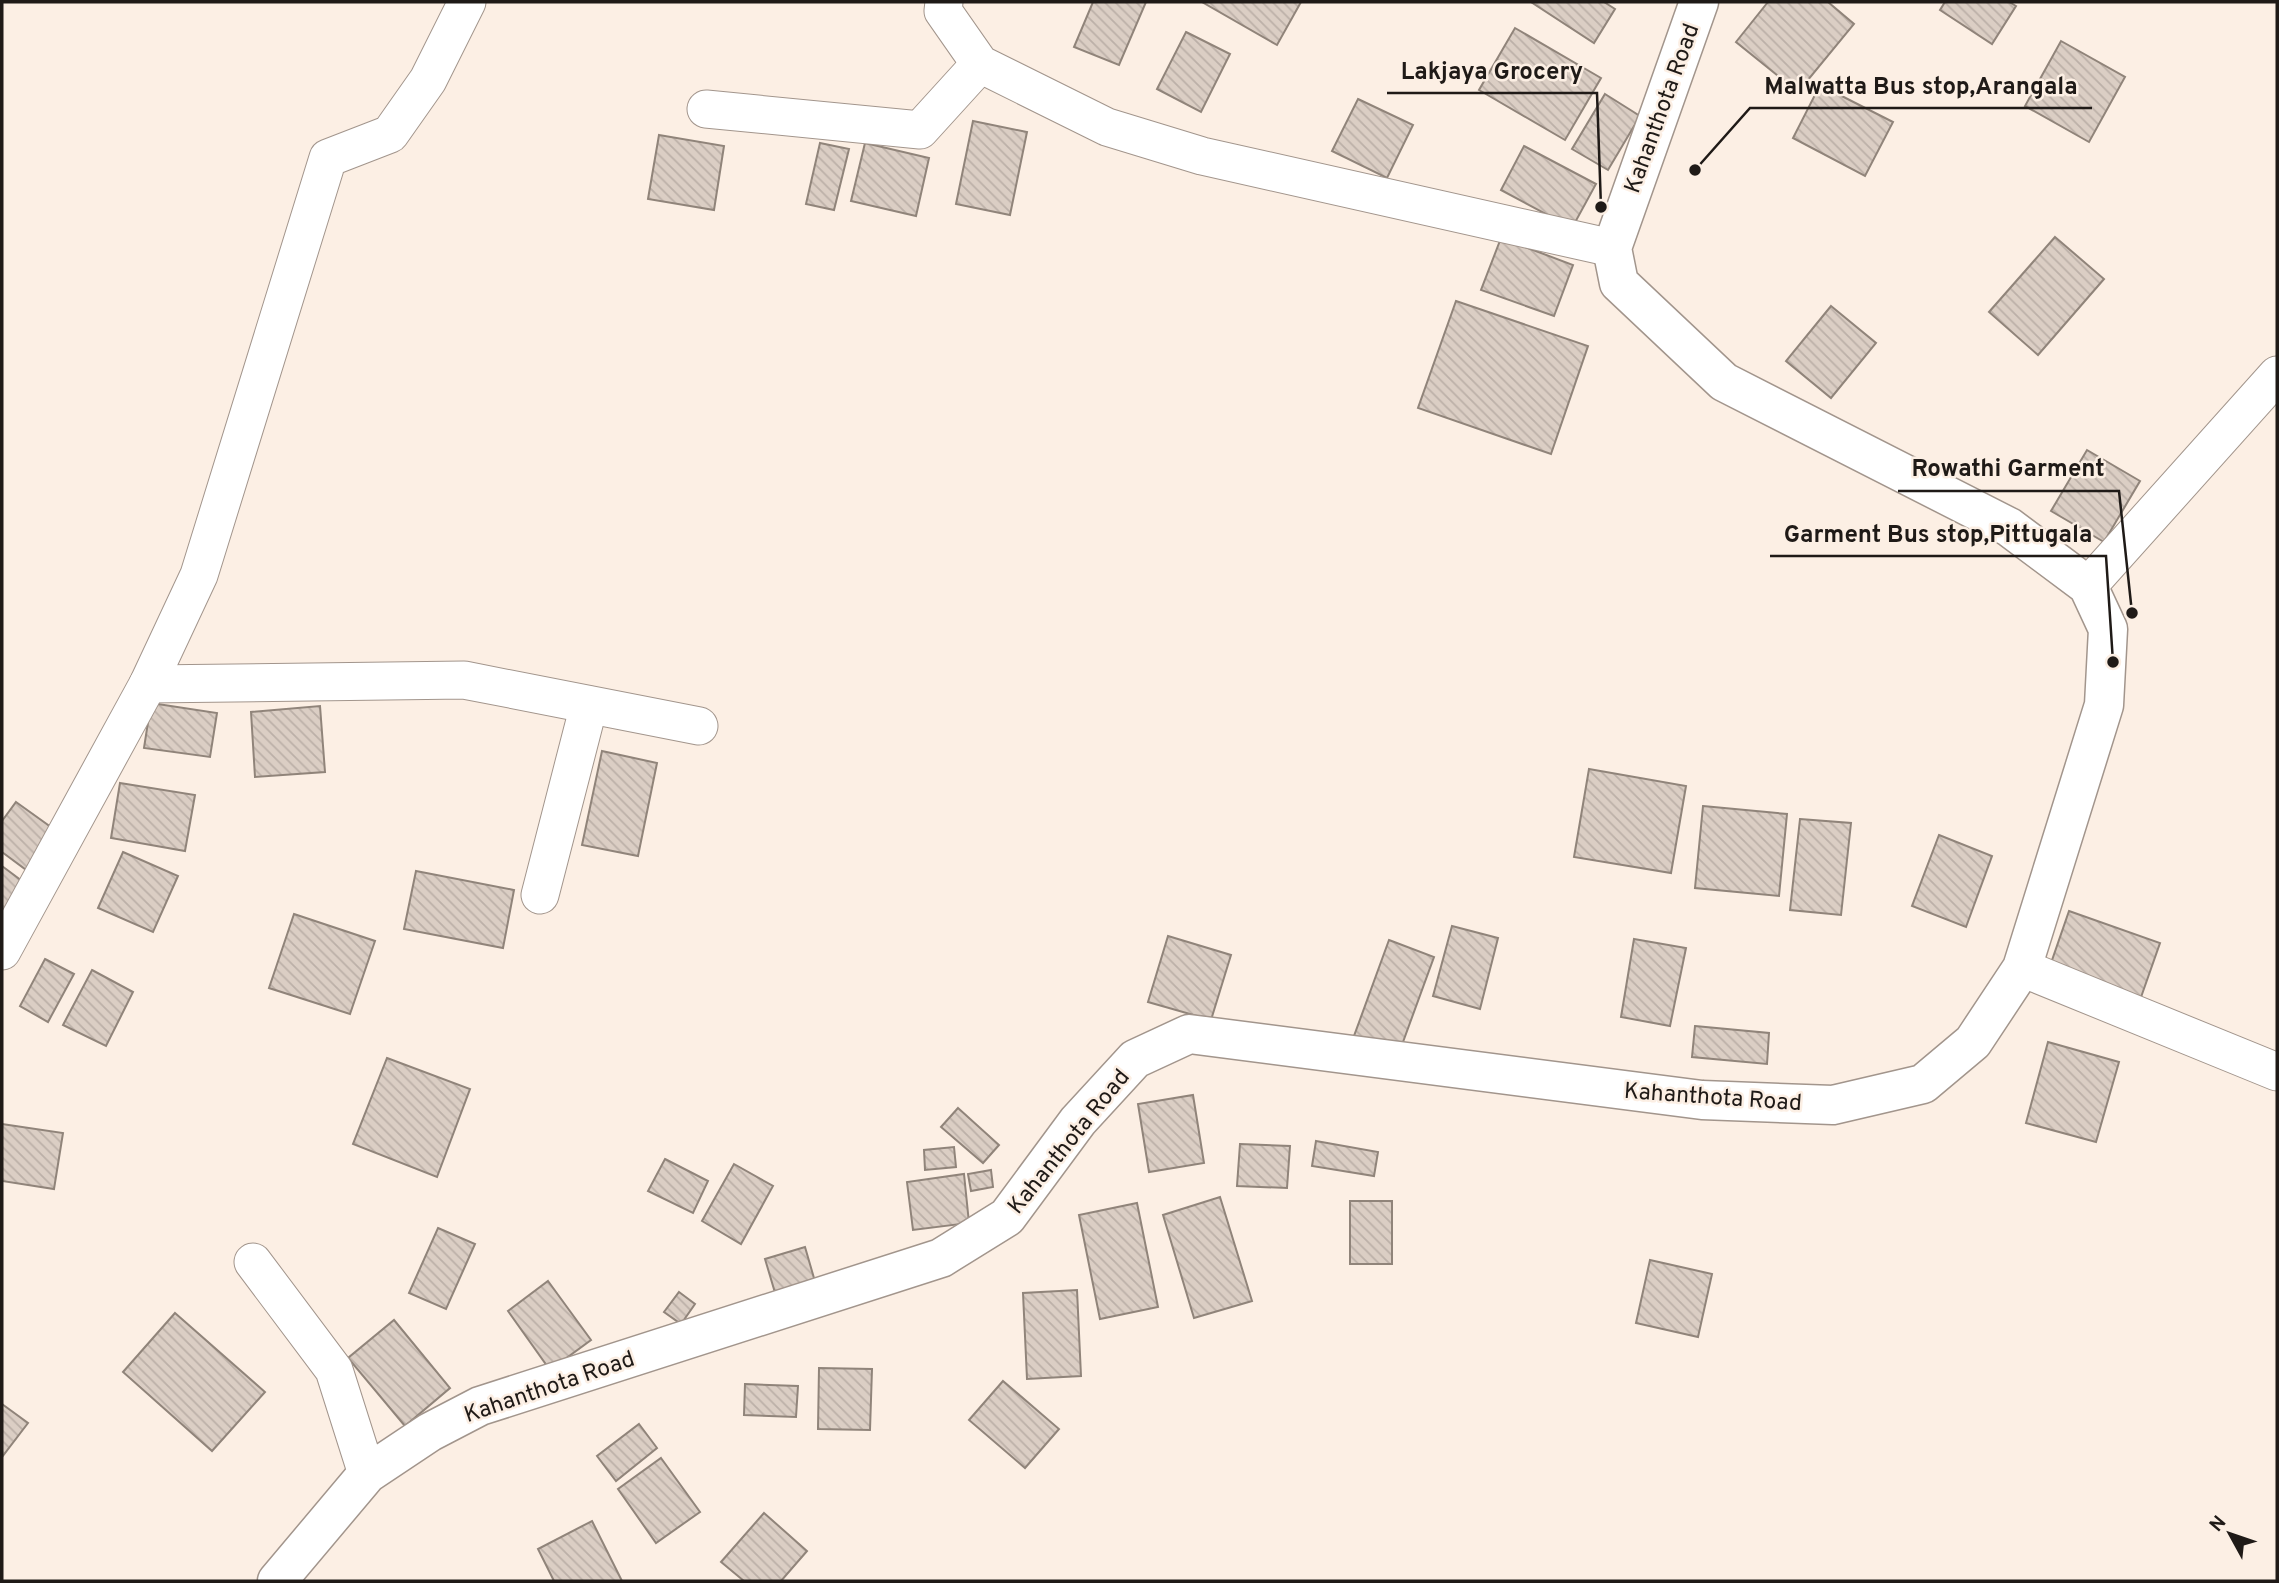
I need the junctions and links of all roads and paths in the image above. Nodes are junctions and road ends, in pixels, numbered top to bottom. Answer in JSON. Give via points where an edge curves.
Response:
{"nodes":[{"id":1,"x":467,"y":2,"type":"edge"},
{"id":2,"x":944,"y":2,"type":"edge"},
{"id":3,"x":1699,"y":2,"type":"edge"},
{"id":4,"x":980,"y":64,"type":"junction"},
{"id":5,"x":706,"y":110,"type":"dead end"},
{"id":6,"x":1612,"y":248,"type":"junction"},
{"id":7,"x":2277,"y":375,"type":"edge"},
{"id":8,"x":2088,"y":586,"type":"junction"},
{"id":9,"x":148,"y":684,"type":"junction"},
{"id":10,"x":589,"y":705,"type":"junction"},
{"id":11,"x":699,"y":726,"type":"dead end"},
{"id":12,"x":540,"y":895,"type":"dead end"},
{"id":13,"x":5,"y":938,"type":"edge"},
{"id":14,"x":2022,"y":968,"type":"junction"},
{"id":15,"x":2277,"y":1072,"type":"edge"},
{"id":16,"x":253,"y":1262,"type":"dead end"},
{"id":17,"x":366,"y":1474,"type":"junction"},
{"id":18,"x":276,"y":1581,"type":"edge"}],
"edges":[{"from":1,"to":9,"type":"street","via":[[428,80],[390,134],[328,158],[199,575]]},
{"from":2,"to":4,"type":"street","via":[[943,11]]},
{"from":3,"to":6,"type":"main road","name":"Kahanthota Road"},
{"from":4,"to":5,"type":"street","via":[[920,130]]},
{"from":4,"to":6,"type":"street","via":[[1108,127],[1202,156]]},
{"from":6,"to":8,"type":"main road","name":"Kahanthota Road","via":[[1619,283],[1724,382],[2008,527]]},
{"from":7,"to":8,"type":"street"},
{"from":8,"to":14,"type":"main road","name":"Kahanthota Road","via":[[2108,629],[2104,705]]},
{"from":9,"to":10,"type":"street","via":[[464,680]]},
{"from":9,"to":13,"type":"street"},
{"from":10,"to":11,"type":"street"},
{"from":10,"to":12,"type":"street"},
{"from":14,"to":15,"type":"street"},
{"from":14,"to":17,"type":"main road","name":"Kahanthota Road","via":[[1973,1042],[1923,1084],[1833,1105],[1702,1100],[1189,1034],[1135,1059],[1079,1121],[1007,1217],[941,1258],[480,1406]]},
{"from":16,"to":17,"type":"street","via":[[334,1370]]},
{"from":17,"to":18,"type":"main road","name":"Kahanthota Road"}]}
